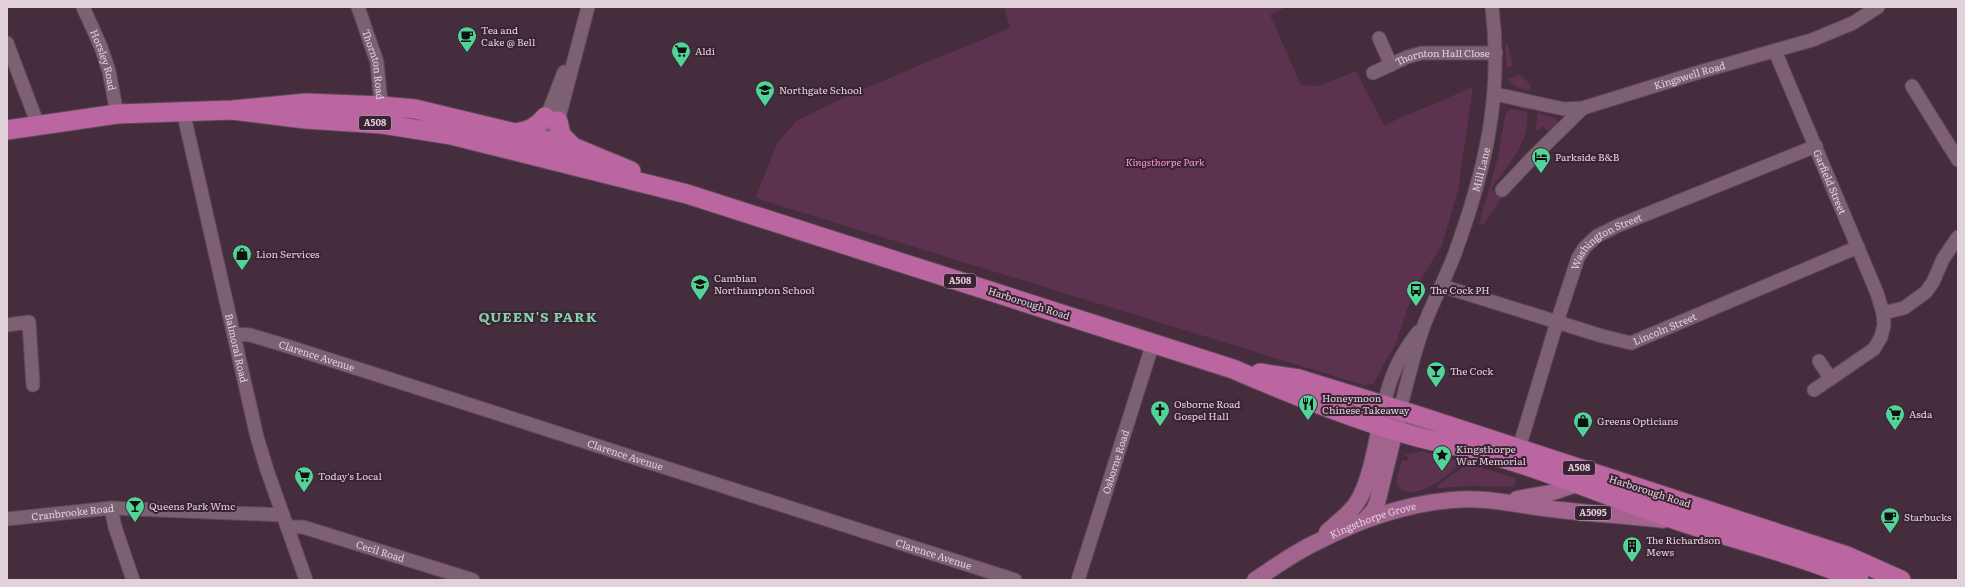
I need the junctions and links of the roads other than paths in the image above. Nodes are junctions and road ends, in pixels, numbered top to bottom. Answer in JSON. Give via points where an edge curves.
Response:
{"nodes":[{"id":1,"x":83,"y":7,"type":"edge"},
{"id":2,"x":358,"y":7,"type":"edge"},
{"id":3,"x":588,"y":7,"type":"edge"},
{"id":4,"x":1492,"y":7,"type":"edge"},
{"id":5,"x":1878,"y":7,"type":"edge"},
{"id":6,"x":1378,"y":38,"type":"dead end"},
{"id":7,"x":7,"y":43,"type":"edge"},
{"id":8,"x":1775,"y":51,"type":"junction"},
{"id":9,"x":1496,"y":53,"type":"junction"},
{"id":10,"x":1391,"y":65,"type":"junction"},
{"id":11,"x":1372,"y":73,"type":"dead end"},
{"id":12,"x":1912,"y":86,"type":"dead end"},
{"id":13,"x":1495,"y":94,"type":"junction"},
{"id":14,"x":1583,"y":108,"type":"junction"},
{"id":15,"x":183,"y":111,"type":"junction"},
{"id":16,"x":117,"y":114,"type":"junction"},
{"id":17,"x":382,"y":115,"type":"junction"},
{"id":18,"x":551,"y":119,"type":"junction"},
{"id":19,"x":38,"y":125,"type":"junction"},
{"id":20,"x":7,"y":130,"type":"edge"},
{"id":21,"x":541,"y":140,"type":"junction"},
{"id":22,"x":515,"y":142,"type":"junction"},
{"id":23,"x":1816,"y":146,"type":"junction"},
{"id":24,"x":573,"y":157,"type":"junction"},
{"id":25,"x":1958,"y":160,"type":"edge"},
{"id":26,"x":1502,"y":190,"type":"dead end"},
{"id":27,"x":1958,"y":237,"type":"edge"},
{"id":28,"x":1858,"y":247,"type":"junction"},
{"id":29,"x":1445,"y":287,"type":"junction"},
{"id":30,"x":1883,"y":313,"type":"junction"},
{"id":31,"x":1557,"y":322,"type":"junction"},
{"id":32,"x":1424,"y":324,"type":"junction"},
{"id":33,"x":7,"y":325,"type":"edge"},
{"id":34,"x":234,"y":334,"type":"junction"},
{"id":35,"x":1153,"y":343,"type":"junction"},
{"id":36,"x":1819,"y":360,"type":"dead end"},
{"id":37,"x":1830,"y":378,"type":"junction"},
{"id":38,"x":32,"y":385,"type":"dead end"},
{"id":39,"x":1814,"y":390,"type":"dead end"},
{"id":40,"x":1419,"y":416,"type":"junction"},
{"id":41,"x":1392,"y":418,"type":"junction"},
{"id":42,"x":1519,"y":448,"type":"junction"},
{"id":43,"x":1611,"y":478,"type":"junction"},
{"id":44,"x":1577,"y":484,"type":"junction"},
{"id":45,"x":1503,"y":501,"type":"junction"},
{"id":46,"x":111,"y":508,"type":"junction"},
{"id":47,"x":7,"y":518,"type":"edge"},
{"id":48,"x":1365,"y":520,"type":"junction"},
{"id":49,"x":285,"y":521,"type":"junction"},
{"id":50,"x":1682,"y":522,"type":"junction"},
{"id":51,"x":1316,"y":542,"type":"junction"},
{"id":52,"x":133,"y":580,"type":"edge"},
{"id":53,"x":306,"y":580,"type":"edge"},
{"id":54,"x":473,"y":580,"type":"edge"},
{"id":55,"x":1015,"y":580,"type":"edge"},
{"id":56,"x":1078,"y":580,"type":"edge"},
{"id":57,"x":1255,"y":580,"type":"edge"},
{"id":58,"x":1859,"y":580,"type":"edge"},
{"id":59,"x":1901,"y":580,"type":"edge"}],
"edges":[{"from":1,"to":16,"type":"street","name":"Horsley Road","via":[[102,47]]},
{"from":2,"to":17,"type":"street","name":"Thornton Road","via":[[377,62]]},
{"from":3,"to":18,"type":"street"},
{"from":4,"to":9,"type":"street","name":"Mill Lane"},
{"from":5,"to":8,"type":"street","name":"Kingswell Road","via":[[1832,33]]},
{"from":6,"to":10,"type":"street","name":"Thornton Hall Close"},
{"from":7,"to":19,"type":"street"},
{"from":8,"to":14,"type":"street","name":"Kingswell Road"},
{"from":8,"to":23,"type":"street","name":"Garfield Street"},
{"from":9,"to":10,"type":"street","name":"Thornton Hall Close","via":[[1422,53]]},
{"from":9,"to":13,"type":"street","name":"Mill Lane"},
{"from":10,"to":11,"type":"street","name":"Thornton Hall Close"},
{"from":12,"to":25,"type":"street"},
{"from":13,"to":14,"type":"street","name":"Kingswell Road","via":[[1564,109]]},
{"from":13,"to":29,"type":"street","name":"Mill Lane","via":[[1478,182]]},
{"from":14,"to":26,"type":"street"},
{"from":15,"to":16,"type":"highway","number":"A508"},
{"from":15,"to":17,"type":"highway","number":"A508","via":[[232,110],[306,103]]},
{"from":15,"to":34,"type":"street","name":"Balmoral Road"},
{"from":16,"to":19,"type":"highway","number":"A508"},
{"from":17,"to":22,"type":"highway","number":"A508","via":[[390,113],[470,136],[487,144]]},
{"from":17,"to":22,"type":"highway","number":"A508","via":[[415,109]]},
{"from":18,"to":21,"type":"street","via":[[554,127]]},
{"from":18,"to":22,"type":"highway","via":[[528,131]]},
{"from":18,"to":24,"type":"highway"},
{"from":19,"to":20,"type":"highway","number":"A508"},
{"from":21,"to":22,"type":"highway","number":"A508"},
{"from":21,"to":24,"type":"highway","via":[[542,148]]},
{"from":22,"to":24,"type":"highway","number":"A508"},
{"from":23,"to":28,"type":"street","name":"Garfield Street"},
{"from":23,"to":31,"type":"street","name":"Washington Street","via":[[1597,236],[1578,258]]},
{"from":24,"to":35,"type":"highway","name":"Harborough Road","number":"A508"},
{"from":27,"to":30,"type":"street","via":[[1926,292],[1904,308]]},
{"from":28,"to":30,"type":"street","name":"Garfield Street"},
{"from":28,"to":31,"type":"street","name":"Lincoln Street","via":[[1636,342],[1624,342]]},
{"from":29,"to":31,"type":"street","name":"Lincoln Street"},
{"from":29,"to":32,"type":"street","name":"Mill Lane"},
{"from":29,"to":40,"type":"street","via":[[1414,375],[1409,400],[1412,409]]},
{"from":30,"to":37,"type":"street","name":"Garfield Street","via":[[1884,325],[1874,349]]},
{"from":31,"to":42,"type":"street","name":"Washington Street"},
{"from":32,"to":41,"type":"street","name":"Mill Lane","via":[[1405,390]]},
{"from":32,"to":41,"type":"street","name":"Mill Lane","via":[[1407,346],[1388,385]]},
{"from":33,"to":38,"type":"street","via":[[29,322]]},
{"from":34,"to":49,"type":"street","name":"Balmoral Road","via":[[259,442]]},
{"from":34,"to":55,"type":"street","name":"Clarence Avenue","via":[[250,335],[287,346]]},
{"from":35,"to":41,"type":"highway","name":"Harborough Road","number":"A508","via":[[1233,369],[1299,379]]},
{"from":35,"to":56,"type":"street","name":"Osborne Road"},
{"from":36,"to":37,"type":"street"},
{"from":37,"to":39,"type":"street","name":"Garfield Street"},
{"from":40,"to":41,"type":"highway","name":"Harborough Road","number":"A508"},
{"from":40,"to":42,"type":"highway","name":"Harborough Road","number":"A508"},
{"from":41,"to":44,"type":"highway","name":"Harborough Road","number":"A508","via":[[1478,451]]},
{"from":41,"to":48,"type":"main road","via":[[1377,503]]},
{"from":41,"to":51,"type":"main road","number":"A5095","via":[[1358,502]]},
{"from":42,"to":43,"type":"highway","name":"Harborough Road","number":"A508"},
{"from":43,"to":44,"type":"main road","name":"Kingsthorpe Grove","number":"A5095"},
{"from":43,"to":59,"type":"highway","name":"Harborough Road","number":"A508","via":[[1847,556]]},
{"from":44,"to":45,"type":"main road","name":"Kingsthorpe Grove","number":"A5095","via":[[1550,493]]},
{"from":44,"to":50,"type":"highway","name":"Harborough Road","number":"A508"},
{"from":45,"to":48,"type":"main road","name":"Kingsthorpe Grove","number":"A5095","via":[[1470,499],[1437,502]]},
{"from":45,"to":50,"type":"main road","name":"Kingsthorpe Grove","number":"A5095","via":[[1536,507]]},
{"from":46,"to":47,"type":"street","name":"Cranbrooke Road"},
{"from":46,"to":49,"type":"street","name":"Cranbrooke Road"},
{"from":46,"to":52,"type":"street","via":[[115,528]]},
{"from":48,"to":51,"type":"main road","name":"Kingsthorpe Grove","number":"A5095"},
{"from":49,"to":53,"type":"street","name":"Balmoral Road"},
{"from":49,"to":54,"type":"street","name":"Cecil Road"},
{"from":50,"to":58,"type":"highway","name":"Harborough Road","number":"A508","via":[[1813,562]]},
{"from":51,"to":57,"type":"main road","name":"Kingsthorpe Grove","number":"A5095"}]}
